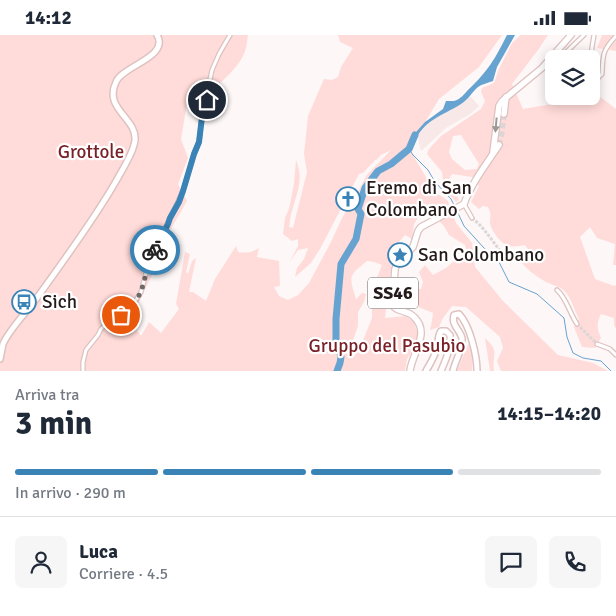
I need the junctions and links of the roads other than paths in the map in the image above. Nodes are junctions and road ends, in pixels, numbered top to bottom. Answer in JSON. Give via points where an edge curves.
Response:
{"nodes":[{"id":1,"x":157,"y":35,"type":"edge"},
{"id":2,"x":230,"y":35,"type":"edge"},
{"id":3,"x":571,"y":35,"type":"edge"},
{"id":4,"x":584,"y":35,"type":"edge"},
{"id":5,"x":594,"y":35,"type":"edge"},
{"id":6,"x":616,"y":37,"type":"edge"},
{"id":7,"x":560,"y":50,"type":"edge"},
{"id":8,"x":568,"y":50,"type":"edge"},
{"id":9,"x":592,"y":50,"type":"edge"},
{"id":10,"x":545,"y":66,"type":"edge"},
{"id":11,"x":600,"y":76,"type":"edge"},
{"id":12,"x":506,"y":97,"type":"junction"},
{"id":13,"x":504,"y":114,"type":"tunnel mouth"},
{"id":14,"x":499,"y":145,"type":"tunnel mouth"},
{"id":15,"x":492,"y":155,"type":"junction"},
{"id":16,"x":463,"y":205,"type":"junction"},
{"id":17,"x":472,"y":218,"type":"tunnel mouth"},
{"id":18,"x":557,"y":290,"type":"dead end"},
{"id":19,"x":577,"y":324,"type":"tunnel mouth"},
{"id":20,"x":597,"y":344,"type":"tunnel mouth"},
{"id":21,"x":616,"y":355,"type":"edge"},
{"id":22,"x":0,"y":359,"type":"edge"},
{"id":23,"x":83,"y":371,"type":"edge"},
{"id":24,"x":410,"y":371,"type":"edge"},
{"id":25,"x":426,"y":371,"type":"edge"},
{"id":26,"x":441,"y":371,"type":"edge"},
{"id":27,"x":452,"y":371,"type":"edge"},
{"id":28,"x":477,"y":371,"type":"edge"}],
"edges":[{"from":1,"to":22,"type":"street","via":[[158,48],[122,74],[113,88],[114,102],[134,130],[132,151],[101,207],[11,332]]},
{"from":2,"to":23,"type":"street","via":[[212,70],[199,142],[183,191],[149,263],[141,292],[125,312],[114,316],[101,329],[86,350]]},
{"from":3,"to":7,"type":"main road"},
{"from":4,"to":8,"type":"street"},
{"from":5,"to":9,"type":"street"},
{"from":6,"to":11,"type":"street","via":[[604,53]]},
{"from":10,"to":12,"type":"main road"},
{"from":12,"to":13,"type":"main road"},
{"from":12,"to":15,"type":"main road","one_way":true,"via":[[499,106]]},
{"from":14,"to":15,"type":"main road"},
{"from":15,"to":16,"type":"main road"},
{"from":16,"to":17,"type":"street"},
{"from":16,"to":24,"type":"main road","number":"SS46","via":[[422,227],[395,269],[393,306],[414,317],[421,335]]},
{"from":18,"to":19,"type":"street"},
{"from":20,"to":21,"type":"street"},
{"from":25,"to":26,"type":"street","via":[[438,347],[438,335],[446,331],[451,343]]},
{"from":27,"to":28,"type":"street","via":[[462,339],[452,320],[459,314],[474,349]]}]}
